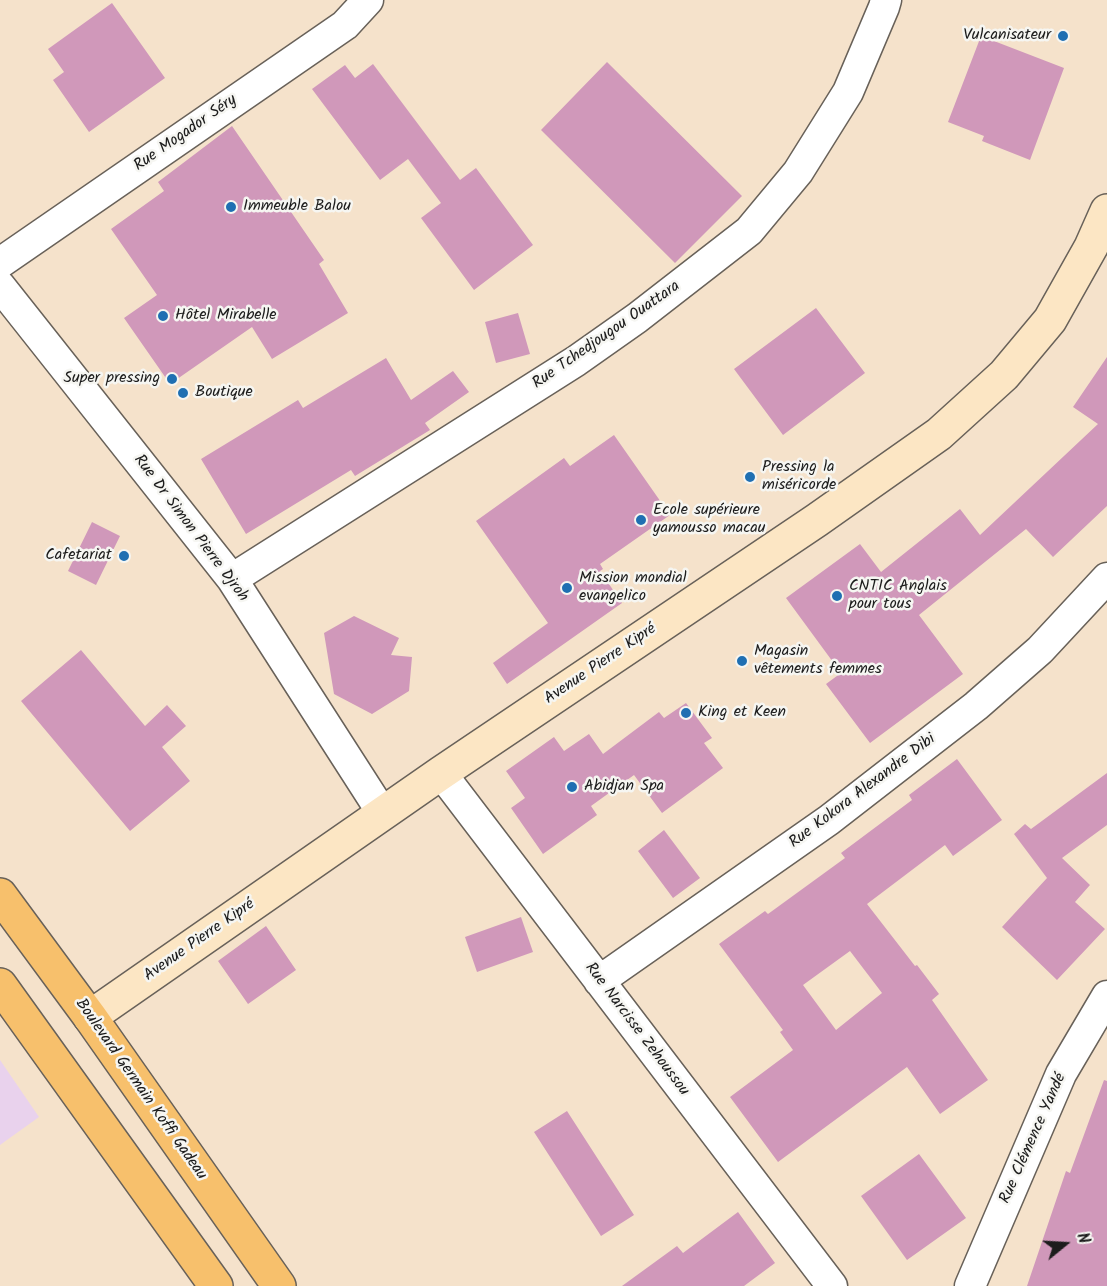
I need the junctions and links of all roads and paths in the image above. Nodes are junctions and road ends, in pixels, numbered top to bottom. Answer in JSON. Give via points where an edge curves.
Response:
{"nodes":[{"id":1,"x":368,"y":0,"type":"edge"},
{"id":2,"x":886,"y":0,"type":"edge"},
{"id":3,"x":1107,"y":211,"type":"edge"},
{"id":4,"x":0,"y":263,"type":"edge"},
{"id":5,"x":0,"y":286,"type":"edge"},
{"id":6,"x":1107,"y":578,"type":"edge"},
{"id":7,"x":232,"y":579,"type":"junction"},
{"id":8,"x":441,"y":773,"type":"junction"},
{"id":9,"x":383,"y":814,"type":"junction"},
{"id":10,"x":0,"y":895,"type":"edge"},
{"id":11,"x":599,"y":981,"type":"junction"},
{"id":12,"x":0,"y":985,"type":"edge"},
{"id":13,"x":1107,"y":996,"type":"edge"},
{"id":14,"x":90,"y":1017,"type":"junction"},
{"id":15,"x":216,"y":1286,"type":"edge"},
{"id":16,"x":279,"y":1286,"type":"edge"},
{"id":17,"x":832,"y":1286,"type":"edge"},
{"id":18,"x":970,"y":1286,"type":"edge"}],
"edges":[{"from":1,"to":4,"type":"street","name":"Rue Mogador Séry","via":[[345,24]]},
{"from":2,"to":7,"type":"street","name":"Rue Tchedjougou Ouattara","via":[[848,92],[798,172],[749,231],[576,361]]},
{"from":3,"to":8,"type":"street","name":"Avenue Pierre Kipré","via":[[1050,320],[1004,375],[939,434]]},
{"from":5,"to":7,"type":"street","name":"Rue Dr Simon Pierre Djroh"},
{"from":6,"to":11,"type":"street","name":"Rue Kokora Alexandre Dibi","via":[[1040,650],[976,706],[830,820]]},
{"from":7,"to":9,"type":"street","name":"Rue Dr Simon Pierre Djroh"},
{"from":8,"to":9,"type":"street","name":"Avenue Pierre Kipré"},
{"from":8,"to":11,"type":"street","name":"Rue Narcisse Zehoussou"},
{"from":9,"to":14,"type":"street","name":"Avenue Pierre Kipré"},
{"from":10,"to":14,"type":"main road","name":"Boulevard Germain Koffi Gadeau"},
{"from":11,"to":17,"type":"street","name":"Rue Narcisse Zehoussou"},
{"from":12,"to":15,"type":"main road"},
{"from":13,"to":18,"type":"street","name":"Rue Clémence Yandé","via":[[1061,1074]]},
{"from":14,"to":16,"type":"main road","name":"Boulevard Germain Koffi Gadeau"}]}
